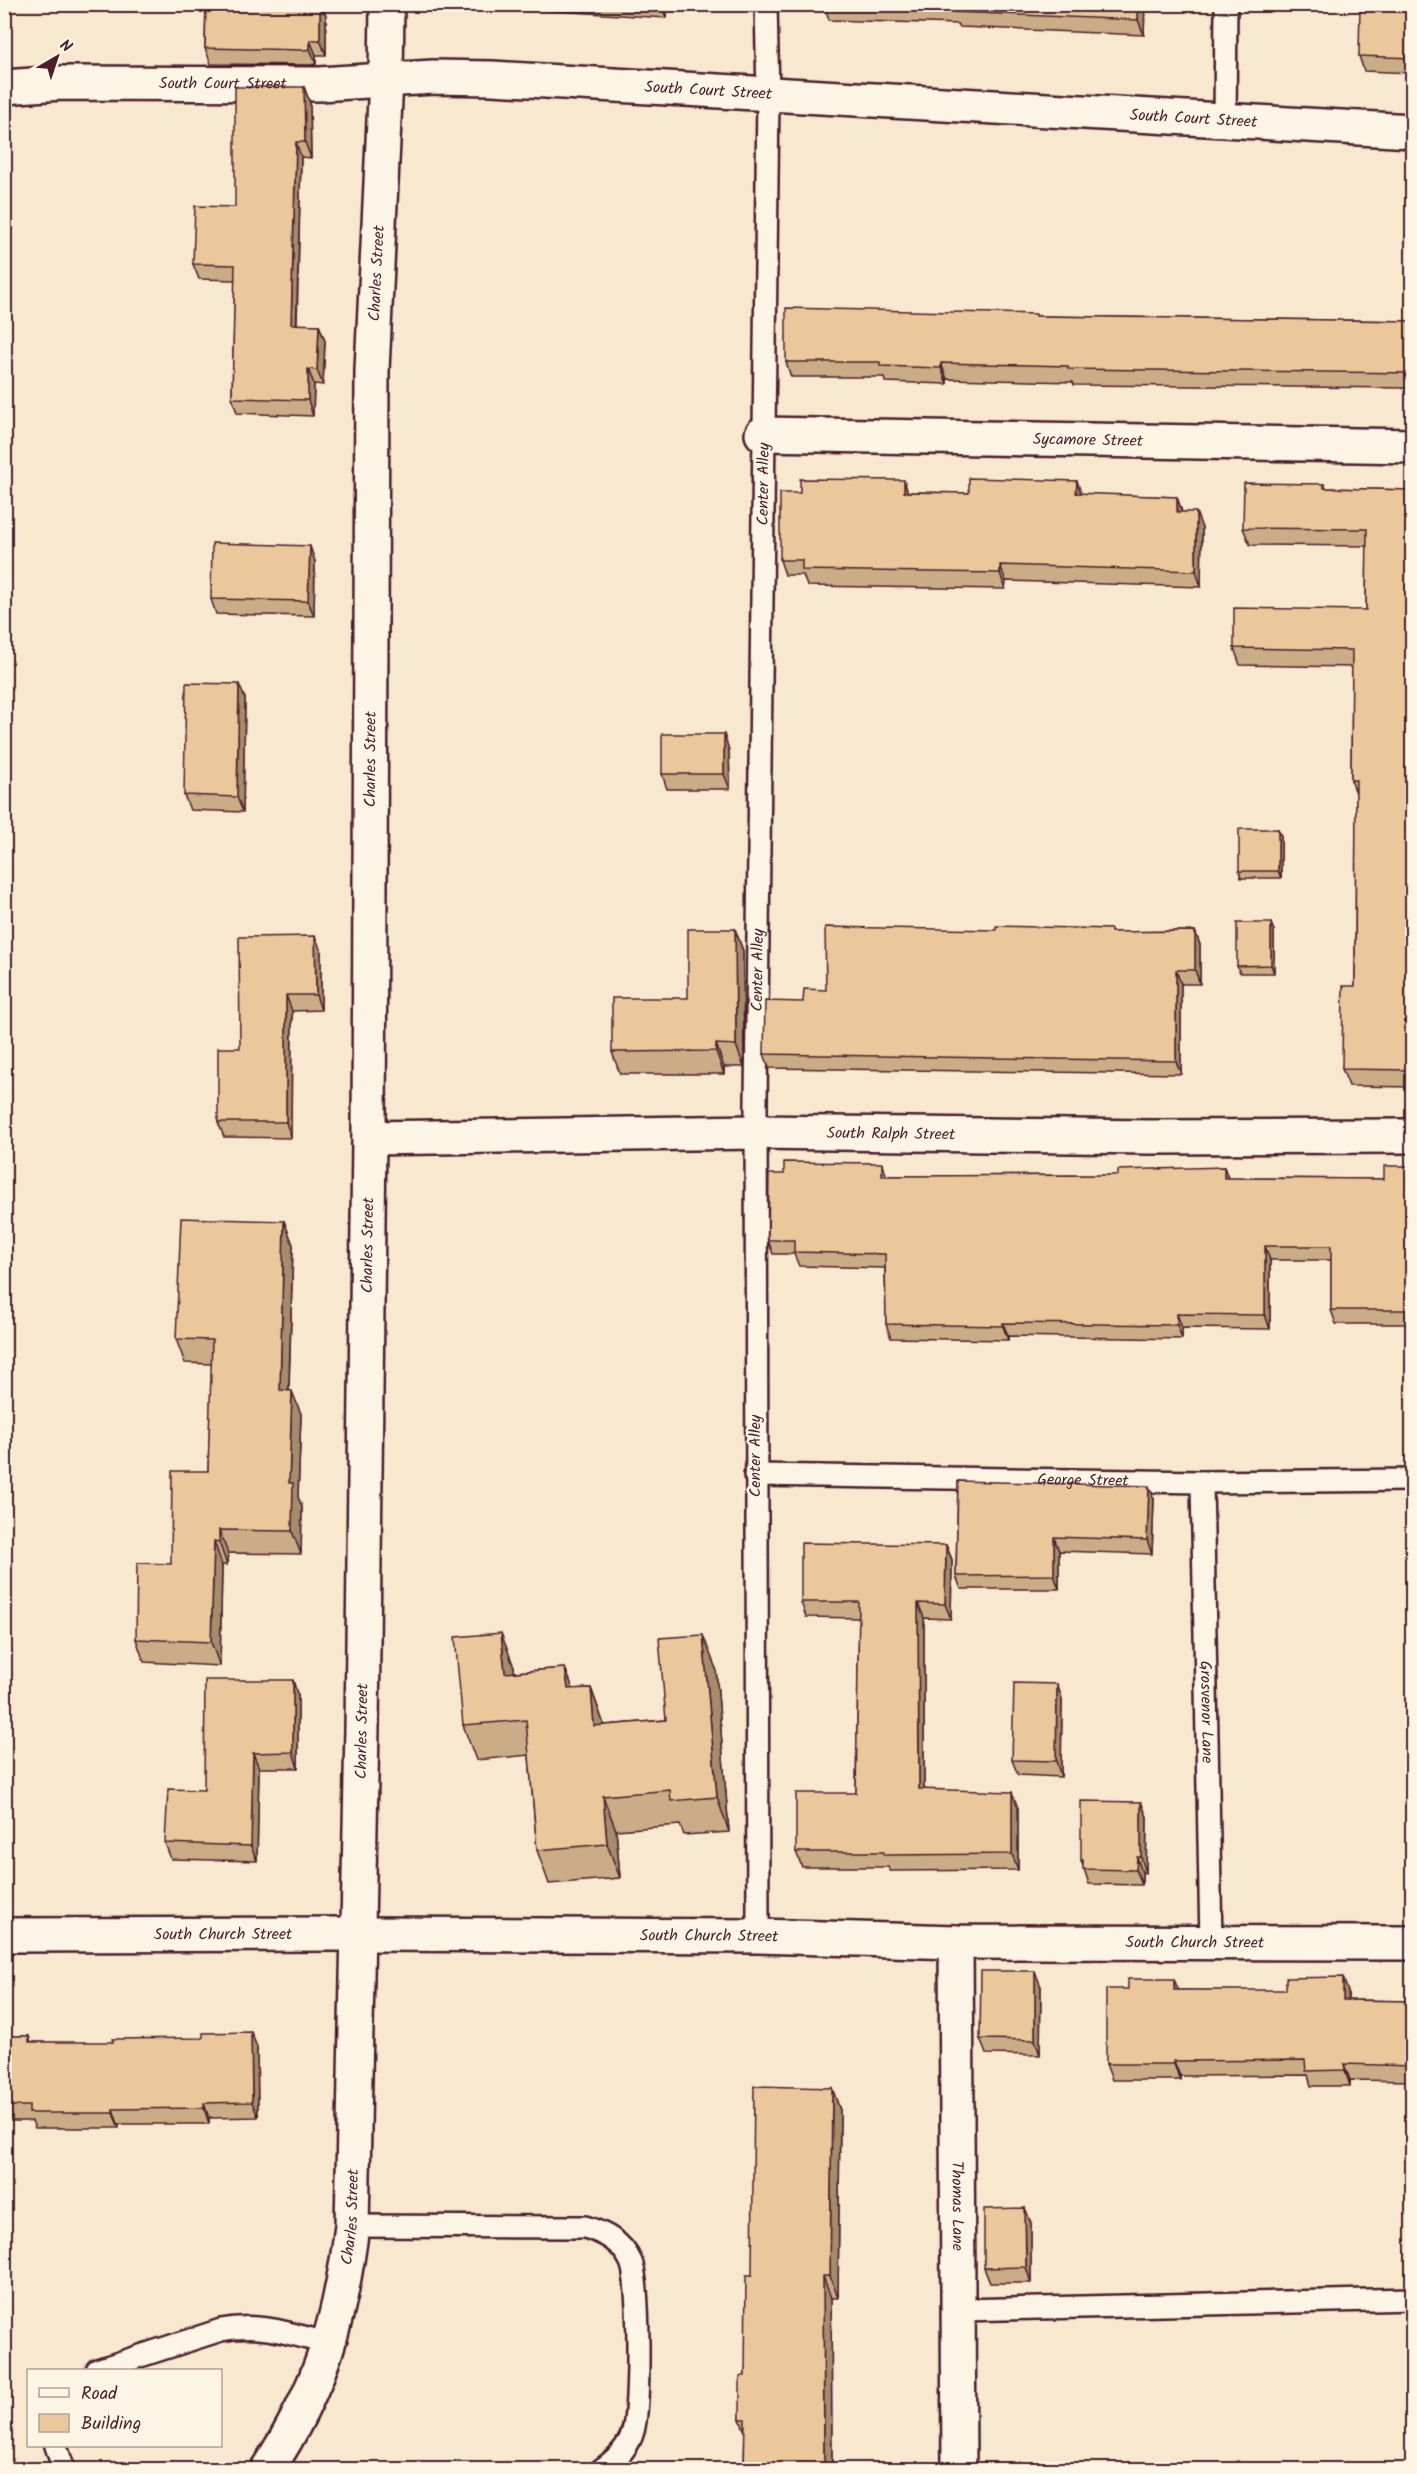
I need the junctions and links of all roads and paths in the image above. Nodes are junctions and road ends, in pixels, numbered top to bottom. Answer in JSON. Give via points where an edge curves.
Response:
{"nodes":[{"id":1,"x":387,"y":4,"type":"edge"},
{"id":2,"x":766,"y":4,"type":"edge"},
{"id":3,"x":1226,"y":4,"type":"edge"},
{"id":4,"x":386,"y":79,"type":"junction"},
{"id":5,"x":4,"y":87,"type":"edge"},
{"id":6,"x":768,"y":96,"type":"junction"},
{"id":7,"x":1225,"y":121,"type":"junction"},
{"id":8,"x":1413,"y":131,"type":"edge"},
{"id":9,"x":762,"y":434,"type":"junction"},
{"id":10,"x":1413,"y":446,"type":"edge"},
{"id":11,"x":756,"y":1132,"type":"junction"},
{"id":12,"x":1413,"y":1136,"type":"edge"},
{"id":13,"x":369,"y":1138,"type":"junction"},
{"id":14,"x":755,"y":1475,"type":"junction"},
{"id":15,"x":1413,"y":1480,"type":"edge"},
{"id":16,"x":1202,"y":1482,"type":"junction"},
{"id":17,"x":359,"y":1934,"type":"junction"},
{"id":18,"x":4,"y":1935,"type":"edge"},
{"id":19,"x":758,"y":1936,"type":"junction"},
{"id":20,"x":956,"y":1942,"type":"junction"},
{"id":21,"x":1211,"y":1942,"type":"junction"},
{"id":22,"x":1413,"y":1943,"type":"edge"},
{"id":23,"x":352,"y":2226,"type":"junction"},
{"id":24,"x":1413,"y":2299,"type":"edge"},
{"id":25,"x":960,"y":2310,"type":"junction"},
{"id":26,"x":329,"y":2344,"type":"junction"},
{"id":27,"x":100,"y":2369,"type":"edge"},
{"id":28,"x":57,"y":2447,"type":"edge"},
{"id":29,"x":64,"y":2469,"type":"edge"},
{"id":30,"x":267,"y":2469,"type":"edge"},
{"id":31,"x":601,"y":2469,"type":"edge"},
{"id":32,"x":959,"y":2469,"type":"edge"}],
"edges":[{"from":1,"to":4,"type":"street","name":"Charles Street"},
{"from":2,"to":6,"type":"lane","name":"Center Alley"},
{"from":3,"to":7,"type":"lane"},
{"from":4,"to":5,"type":"street","name":"South Court Street","via":[[319,84],[61,83]]},
{"from":4,"to":6,"type":"street","name":"South Court Street","via":[[492,78]]},
{"from":4,"to":13,"type":"street","name":"Charles Street","via":[[372,370]]},
{"from":6,"to":7,"type":"street","name":"South Court Street"},
{"from":6,"to":9,"type":"lane","name":"Center Alley"},
{"from":7,"to":8,"type":"street","name":"South Court Street"},
{"from":9,"to":10,"type":"street","name":"Sycamore Street"},
{"from":9,"to":11,"type":"lane","name":"Center Alley"},
{"from":11,"to":12,"type":"street","name":"South Ralph Street"},
{"from":11,"to":13,"type":"street","name":"South Ralph Street"},
{"from":11,"to":14,"type":"lane","name":"Center Alley"},
{"from":13,"to":17,"type":"street","name":"Charles Street"},
{"from":14,"to":16,"type":"lane","name":"George Street"},
{"from":14,"to":19,"type":"lane","name":"Center Alley"},
{"from":15,"to":16,"type":"lane","name":"George Street"},
{"from":16,"to":21,"type":"lane","name":"Grosvenor Lane"},
{"from":17,"to":18,"type":"street","name":"South Church Street"},
{"from":17,"to":19,"type":"street","name":"South Church Street"},
{"from":17,"to":23,"type":"street","name":"Charles Street"},
{"from":19,"to":20,"type":"street","name":"South Church Street"},
{"from":20,"to":21,"type":"street","name":"South Church Street"},
{"from":20,"to":25,"type":"street","name":"Thomas Lane"},
{"from":21,"to":22,"type":"street","name":"South Church Street"},
{"from":23,"to":26,"type":"street","name":"Charles Street","via":[[345,2278]]},
{"from":23,"to":31,"type":"lane","via":[[585,2227],[601,2232],[623,2248],[635,2270],[638,2292],[636,2412],[633,2432],[624,2448]]},
{"from":24,"to":25,"type":"lane"},
{"from":25,"to":32,"type":"street","name":"Thomas Lane"},
{"from":26,"to":27,"type":"lane","via":[[261,2326],[242,2326]]},
{"from":26,"to":30,"type":"street","name":"Charles Street","via":[[315,2387]]},
{"from":28,"to":29,"type":"lane"}]}
